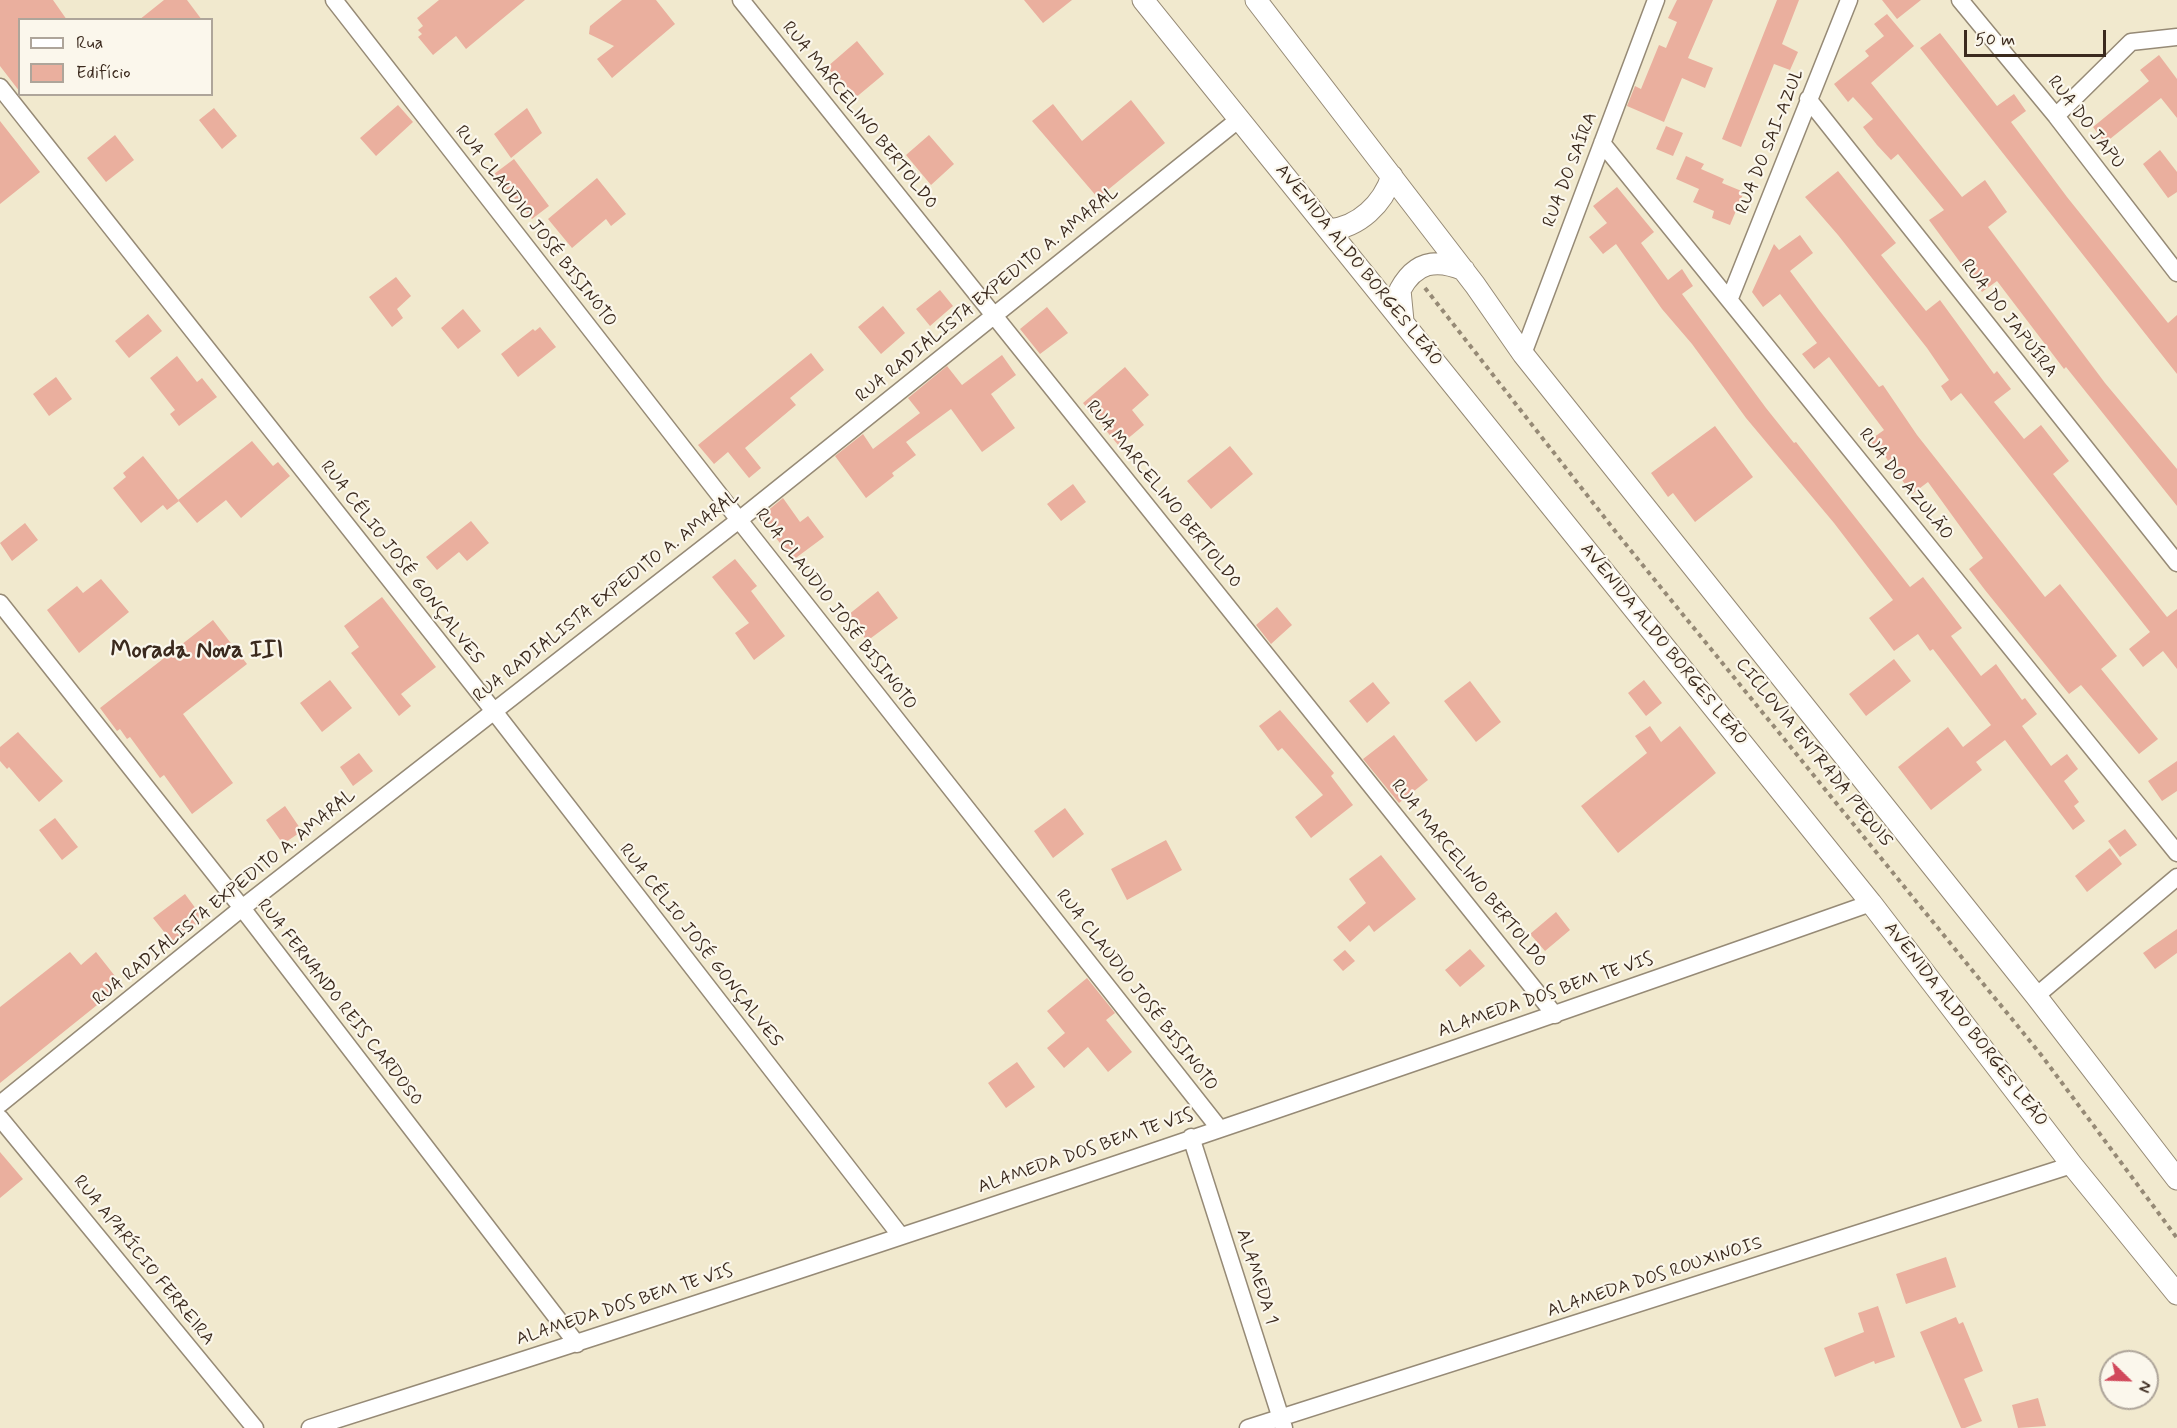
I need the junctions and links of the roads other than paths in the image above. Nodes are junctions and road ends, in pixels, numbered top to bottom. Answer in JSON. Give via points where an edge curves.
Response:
{"nodes":[{"id":1,"x":334,"y":0,"type":"edge"},
{"id":2,"x":741,"y":0,"type":"edge"},
{"id":3,"x":1256,"y":0,"type":"edge"},
{"id":4,"x":1656,"y":0,"type":"edge"},
{"id":5,"x":1849,"y":0,"type":"edge"},
{"id":6,"x":1960,"y":0,"type":"edge"},
{"id":7,"x":1147,"y":2,"type":"edge"},
{"id":8,"x":2177,"y":37,"type":"edge"},
{"id":9,"x":0,"y":87,"type":"edge"},
{"id":10,"x":1808,"y":99,"type":"junction"},
{"id":11,"x":2056,"y":116,"type":"junction"},
{"id":12,"x":1238,"y":120,"type":"junction"},
{"id":13,"x":1602,"y":143,"type":"junction"},
{"id":14,"x":1392,"y":176,"type":"junction"},
{"id":15,"x":1329,"y":230,"type":"junction"},
{"id":16,"x":1464,"y":270,"type":"junction"},
{"id":17,"x":2177,"y":273,"type":"edge"},
{"id":18,"x":1730,"y":298,"type":"junction"},
{"id":19,"x":994,"y":315,"type":"junction"},
{"id":20,"x":1403,"y":321,"type":"junction"},
{"id":21,"x":1523,"y":354,"type":"junction"},
{"id":22,"x":739,"y":520,"type":"junction"},
{"id":23,"x":2177,"y":563,"type":"edge"},
{"id":24,"x":0,"y":603,"type":"edge"},
{"id":25,"x":493,"y":710,"type":"junction"},
{"id":26,"x":2177,"y":853,"type":"edge"},
{"id":27,"x":2177,"y":877,"type":"edge"},
{"id":28,"x":1871,"y":903,"type":"junction"},
{"id":29,"x":242,"y":908,"type":"junction"},
{"id":30,"x":2036,"y":996,"type":"junction"},
{"id":31,"x":1555,"y":1015,"type":"junction"},
{"id":32,"x":0,"y":1104,"type":"edge"},
{"id":33,"x":0,"y":1118,"type":"edge"},
{"id":34,"x":1219,"y":1128,"type":"junction"},
{"id":35,"x":1191,"y":1137,"type":"junction"},
{"id":36,"x":2072,"y":1165,"type":"junction"},
{"id":37,"x":2177,"y":1179,"type":"edge"},
{"id":38,"x":900,"y":1235,"type":"junction"},
{"id":39,"x":2177,"y":1294,"type":"edge"},
{"id":40,"x":577,"y":1344,"type":"junction"},
{"id":41,"x":1283,"y":1423,"type":"edge"},
{"id":42,"x":255,"y":1428,"type":"edge"},
{"id":43,"x":310,"y":1428,"type":"edge"},
{"id":44,"x":1248,"y":1428,"type":"edge"}],
"edges":[{"from":1,"to":22,"type":"street","name":"RUA CLAUDIO JOSÉ BISINOTO"},
{"from":2,"to":19,"type":"street","name":"RUA MARCELINO BERTOLDO"},
{"from":3,"to":14,"type":"street"},
{"from":4,"to":13,"type":"street","name":"RUA DO SAÍRA"},
{"from":5,"to":10,"type":"street","name":"RUA DO SAI-AZUL"},
{"from":6,"to":11,"type":"street","name":"RUA DO JAPU"},
{"from":7,"to":12,"type":"street","name":"AVENIDA ALDO BORGES LEÃO"},
{"from":8,"to":11,"type":"street","via":[[2131,42]]},
{"from":9,"to":25,"type":"street","name":"RUA CÉLIO JOSÉ GONÇALVES"},
{"from":10,"to":18,"type":"street","name":"RUA DO SAI-AZUL"},
{"from":10,"to":23,"type":"street","name":"RUA DO JAPUÍRA"},
{"from":11,"to":17,"type":"street","name":"RUA DO JAPU"},
{"from":12,"to":15,"type":"street","name":"AVENIDA ALDO BORGES LEÃO"},
{"from":12,"to":19,"type":"street","name":"RUA RADIALISTA EXPEDITO A. AMARAL"},
{"from":13,"to":18,"type":"street","name":"RUA DO AZULÃO"},
{"from":13,"to":21,"type":"street","name":"RUA DO SAÍRA"},
{"from":14,"to":15,"type":"street","via":[[1382,200],[1371,210],[1342,229]]},
{"from":14,"to":16,"type":"street"},
{"from":15,"to":20,"type":"street","name":"AVENIDA ALDO BORGES LEÃO"},
{"from":16,"to":20,"type":"street","via":[[1432,262],[1417,268],[1400,290]]},
{"from":16,"to":21,"type":"street"},
{"from":18,"to":26,"type":"street","name":"RUA DO AZULÃO"},
{"from":19,"to":22,"type":"street","name":"RUA RADIALISTA EXPEDITO A. AMARAL"},
{"from":19,"to":31,"type":"street","name":"RUA MARCELINO BERTOLDO"},
{"from":20,"to":28,"type":"street","name":"AVENIDA ALDO BORGES LEÃO"},
{"from":21,"to":30,"type":"street"},
{"from":22,"to":25,"type":"street","name":"RUA RADIALISTA EXPEDITO A. AMARAL"},
{"from":22,"to":34,"type":"street","name":"RUA CLAUDIO JOSÉ BISINOTO"},
{"from":24,"to":29,"type":"street","name":"RUA FERNANDO REIS CARDOSO"},
{"from":25,"to":29,"type":"street","name":"RUA RADIALISTA EXPEDITO A. AMARAL"},
{"from":25,"to":38,"type":"street","name":"RUA CÉLIO JOSÉ GONÇALVES"},
{"from":27,"to":30,"type":"street"},
{"from":28,"to":31,"type":"street","name":"ALAMEDA DOS BEM TE VIS"},
{"from":28,"to":36,"type":"street","name":"AVENIDA ALDO BORGES LEÃO"},
{"from":29,"to":32,"type":"street","name":"RUA RADIALISTA EXPEDITO A. AMARAL"},
{"from":29,"to":40,"type":"street","name":"RUA FERNANDO REIS CARDOSO"},
{"from":30,"to":37,"type":"street"},
{"from":31,"to":34,"type":"street","name":"ALAMEDA DOS BEM TE VIS"},
{"from":33,"to":42,"type":"street","name":"RUA APARÍCIO FERREIRA"},
{"from":34,"to":35,"type":"street","name":"ALAMEDA DOS BEM TE VIS"},
{"from":35,"to":38,"type":"street","name":"ALAMEDA DOS BEM TE VIS"},
{"from":35,"to":41,"type":"street","name":"ALAMEDA 1"},
{"from":36,"to":39,"type":"street","name":"AVENIDA ALDO BORGES LEÃO"},
{"from":36,"to":41,"type":"street","name":"ALAMEDA DOS ROUXINOIS"},
{"from":38,"to":40,"type":"street","name":"ALAMEDA DOS BEM TE VIS"},
{"from":40,"to":43,"type":"street","name":"ALAMEDA DOS BEM TE VIS"},
{"from":41,"to":44,"type":"street","name":"ALAMEDA DOS ROUXINOIS"}]}
